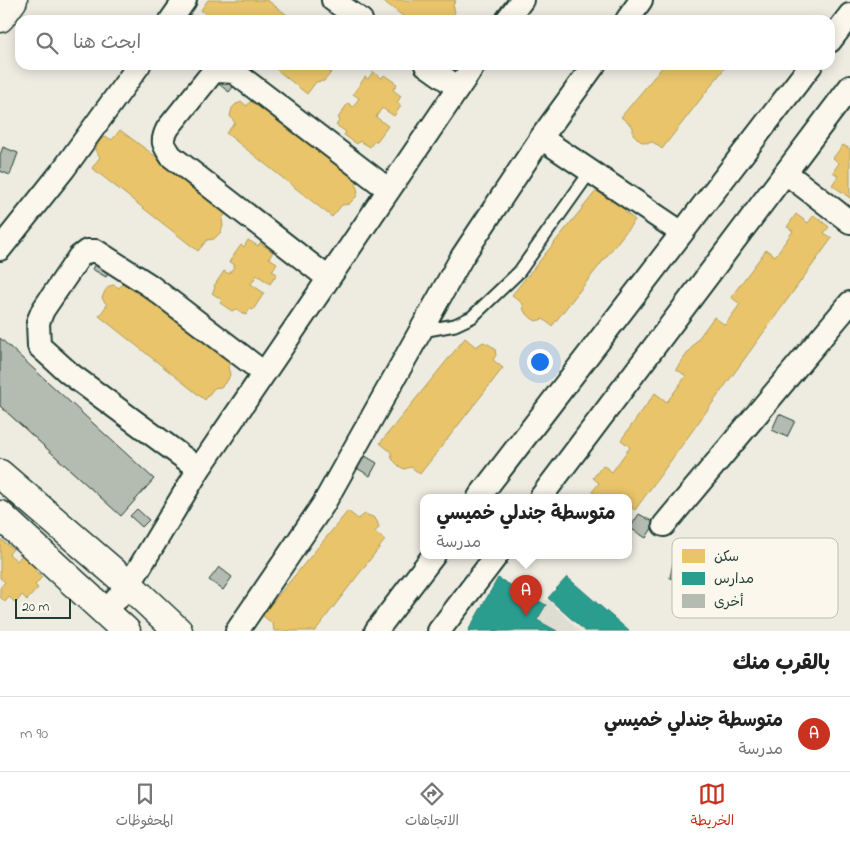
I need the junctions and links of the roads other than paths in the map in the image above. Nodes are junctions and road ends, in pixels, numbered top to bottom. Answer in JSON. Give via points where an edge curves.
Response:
{"nodes":[{"id":1,"x":13,"y":0,"type":"edge"},
{"id":2,"x":185,"y":0,"type":"edge"},
{"id":3,"x":333,"y":0,"type":"edge"},
{"id":4,"x":641,"y":0,"type":"edge"},
{"id":5,"x":174,"y":15,"type":"edge"},
{"id":6,"x":354,"y":15,"type":"edge"},
{"id":7,"x":630,"y":15,"type":"edge"},
{"id":8,"x":850,"y":15,"type":"edge"},
{"id":9,"x":0,"y":18,"type":"edge"},
{"id":10,"x":835,"y":34,"type":"edge"},
{"id":11,"x":135,"y":70,"type":"edge"},
{"id":12,"x":433,"y":70,"type":"edge"},
{"id":13,"x":470,"y":70,"type":"edge"},
{"id":14,"x":590,"y":70,"type":"edge"},
{"id":15,"x":807,"y":70,"type":"edge"},
{"id":16,"x":458,"y":87,"type":"junction"},
{"id":17,"x":850,"y":87,"type":"edge"},
{"id":18,"x":541,"y":138,"type":"junction"},
{"id":19,"x":590,"y":172,"type":"junction"},
{"id":20,"x":786,"y":173,"type":"junction"},
{"id":21,"x":389,"y":190,"type":"junction"},
{"id":22,"x":850,"y":222,"type":"edge"},
{"id":23,"x":682,"y":233,"type":"junction"},
{"id":24,"x":0,"y":248,"type":"edge"},
{"id":25,"x":328,"y":278,"type":"junction"},
{"id":26,"x":845,"y":318,"type":"edge"},
{"id":27,"x":422,"y":331,"type":"junction"},
{"id":28,"x":264,"y":373,"type":"junction"},
{"id":29,"x":198,"y":470,"type":"junction"},
{"id":30,"x":0,"y":474,"type":"edge"},
{"id":31,"x":481,"y":494,"type":"edge"},
{"id":32,"x":543,"y":494,"type":"edge"},
{"id":33,"x":0,"y":515,"type":"edge"},
{"id":34,"x":664,"y":525,"type":"dead end"},
{"id":35,"x":431,"y":559,"type":"edge"},
{"id":36,"x":494,"y":559,"type":"edge"},
{"id":37,"x":129,"y":585,"type":"junction"},
{"id":38,"x":105,"y":612,"type":"junction"},
{"id":39,"x":126,"y":631,"type":"edge"},
{"id":40,"x":178,"y":631,"type":"edge"},
{"id":41,"x":237,"y":631,"type":"edge"},
{"id":42,"x":376,"y":631,"type":"edge"},
{"id":43,"x":439,"y":631,"type":"edge"}],
"edges":[{"from":1,"to":9,"type":"main road"},
{"from":2,"to":5,"type":"street"},
{"from":3,"to":6,"type":"street"},
{"from":4,"to":7,"type":"street"},
{"from":8,"to":10,"type":"street"},
{"from":11,"to":24,"type":"street","via":[[63,170]]},
{"from":12,"to":16,"type":"street"},
{"from":13,"to":16,"type":"street"},
{"from":14,"to":18,"type":"street"},
{"from":15,"to":23,"type":"street"},
{"from":16,"to":21,"type":"street"},
{"from":17,"to":20,"type":"street"},
{"from":18,"to":19,"type":"street"},
{"from":18,"to":27,"type":"street","via":[[462,257]]},
{"from":19,"to":23,"type":"street"},
{"from":19,"to":27,"type":"lane","via":[[519,272],[472,317],[456,325]]},
{"from":20,"to":22,"type":"street"},
{"from":20,"to":32,"type":"street"},
{"from":21,"to":25,"type":"street"},
{"from":21,"to":25,"type":"street","via":[[234,72],[212,73],[168,128],[163,136],[164,146],[171,156]]},
{"from":23,"to":31,"type":"street"},
{"from":25,"to":28,"type":"street"},
{"from":26,"to":34,"type":"street"},
{"from":27,"to":41,"type":"street","via":[[323,505]]},
{"from":28,"to":29,"type":"street"},
{"from":28,"to":29,"type":"street","via":[[149,285],[96,251],[87,251],[80,257],[43,310],[38,322],[39,346]]},
{"from":29,"to":37,"type":"street"},
{"from":30,"to":37,"type":"main road"},
{"from":33,"to":38,"type":"main road"},
{"from":35,"to":42,"type":"street"},
{"from":36,"to":43,"type":"street"},
{"from":37,"to":38,"type":"street"},
{"from":37,"to":40,"type":"main road"},
{"from":38,"to":39,"type":"main road"}]}
